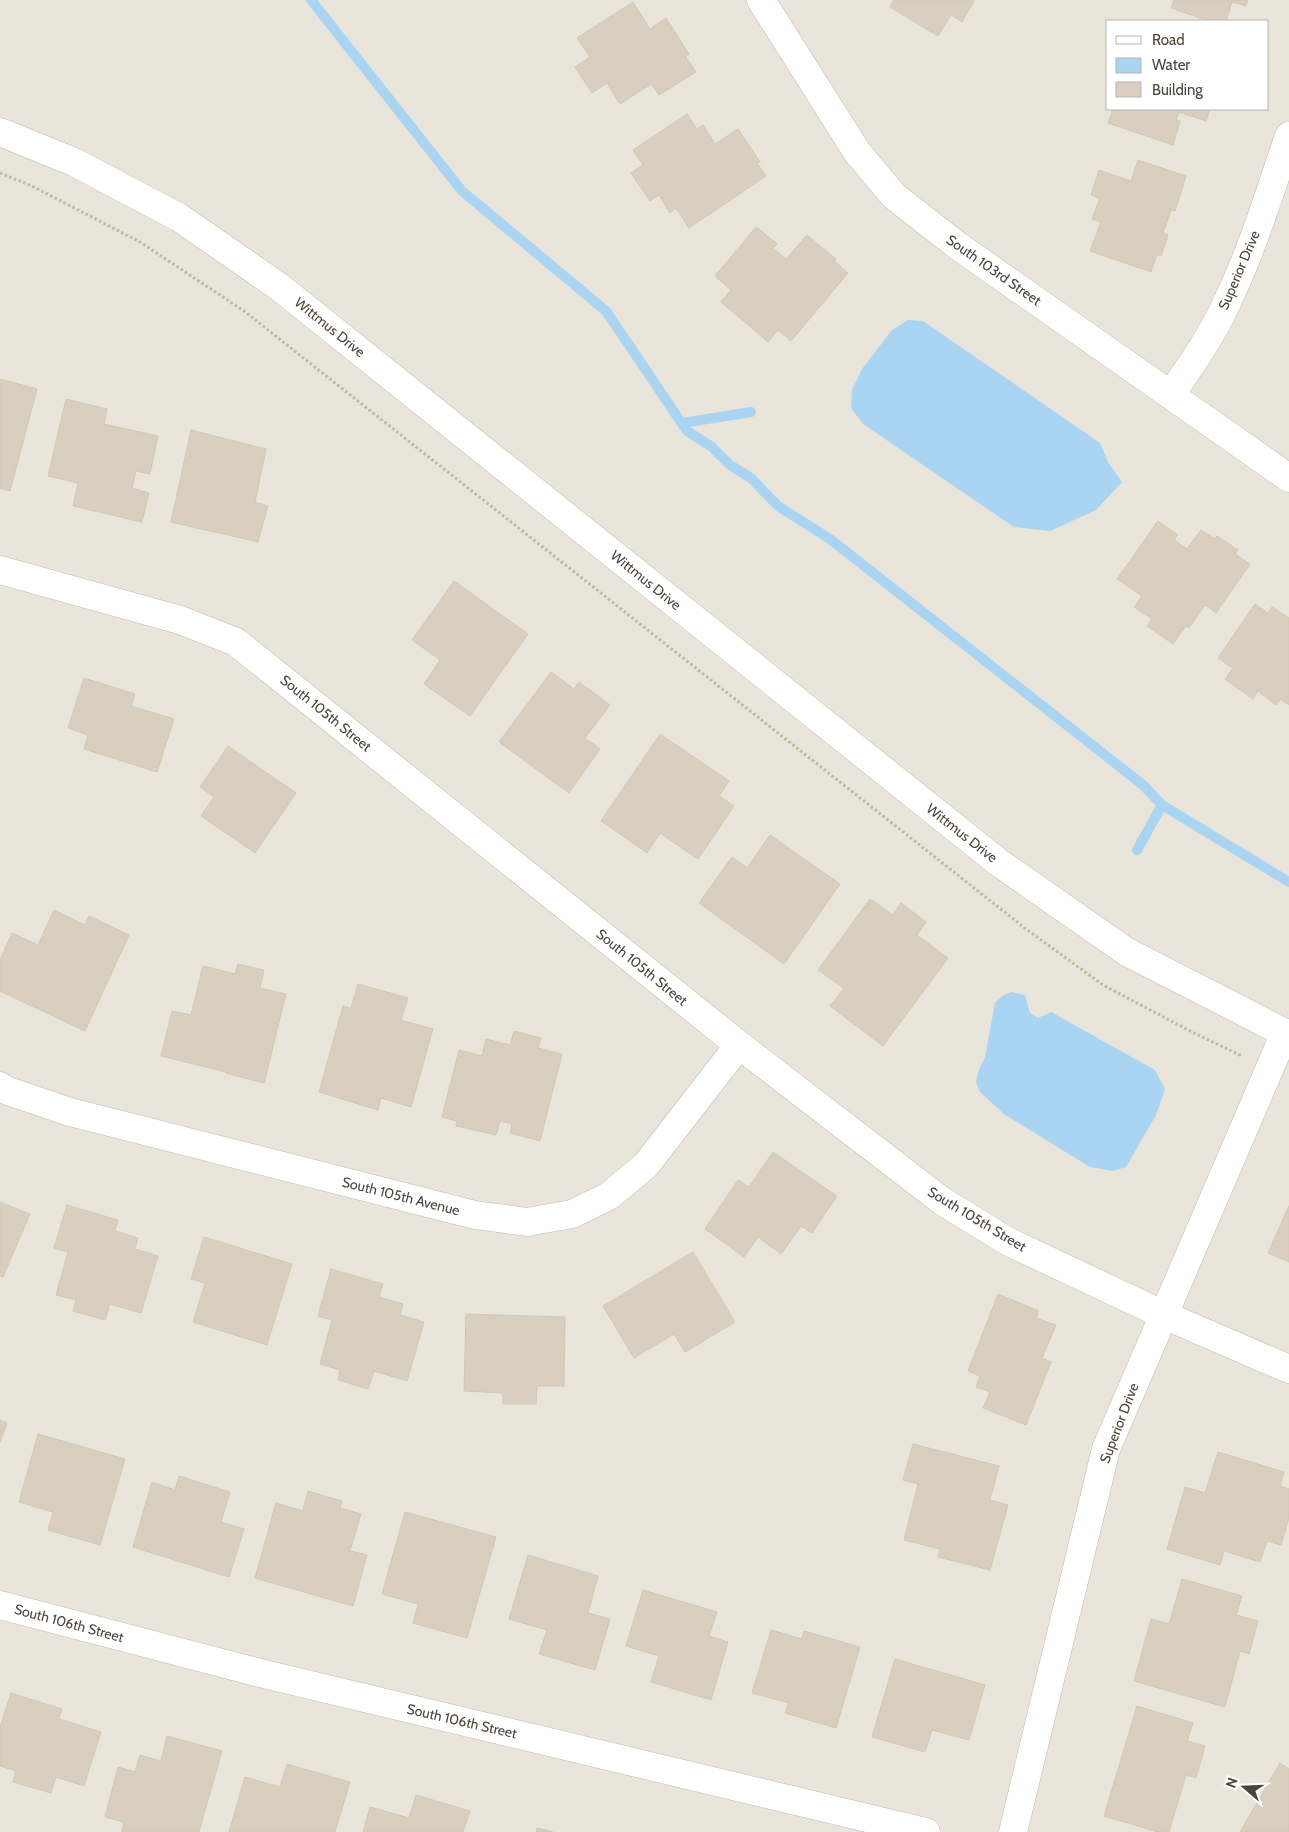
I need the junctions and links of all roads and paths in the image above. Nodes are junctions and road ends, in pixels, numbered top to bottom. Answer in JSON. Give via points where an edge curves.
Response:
{"nodes":[{"id":1,"x":761,"y":0,"type":"edge"},
{"id":2,"x":0,"y":132,"type":"edge"},
{"id":3,"x":1289,"y":136,"type":"edge"},
{"id":4,"x":0,"y":173,"type":"edge"},
{"id":5,"x":1171,"y":394,"type":"junction"},
{"id":6,"x":1289,"y":478,"type":"edge"},
{"id":7,"x":0,"y":570,"type":"edge"},
{"id":8,"x":1287,"y":1034,"type":"edge"},
{"id":9,"x":739,"y":1045,"type":"junction"},
{"id":10,"x":1270,"y":1069,"type":"junction"},
{"id":11,"x":0,"y":1086,"type":"edge"},
{"id":12,"x":1164,"y":1315,"type":"junction"},
{"id":13,"x":1289,"y":1369,"type":"edge"},
{"id":14,"x":0,"y":1605,"type":"edge"},
{"id":15,"x":926,"y":1832,"type":"edge"},
{"id":16,"x":1013,"y":1832,"type":"edge"}],
"edges":[{"from":1,"to":5,"type":"street","name":"South 103rd Street","via":[[857,152],[894,196],[958,246]]},
{"from":2,"to":8,"type":"street","name":"Wittmus Drive","via":[[74,162],[180,218],[278,286],[998,862],[1127,952]]},
{"from":3,"to":5,"type":"street","name":"Superior Drive","via":[[1228,301],[1203,348]]},
{"from":4,"to":10,"type":"path","via":[[140,242],[244,311],[1026,929],[1104,985]]},
{"from":5,"to":6,"type":"street","name":"South 103rd Street"},
{"from":7,"to":9,"type":"street","name":"South 105th Street","via":[[180,620],[236,642]]},
{"from":8,"to":10,"type":"street","name":"Superior Drive"},
{"from":9,"to":11,"type":"street","name":"South 105th Avenue","via":[[646,1165],[608,1196],[572,1214],[527,1222],[475,1215],[80,1114]]},
{"from":9,"to":12,"type":"street","name":"South 105th Street","via":[[942,1201],[1007,1241]]},
{"from":10,"to":12,"type":"street","name":"Superior Drive"},
{"from":12,"to":13,"type":"street","name":"South 105th Street"},
{"from":12,"to":16,"type":"street","name":"Superior Drive","via":[[1106,1450]]},
{"from":14,"to":15,"type":"street","name":"South 106th Street","via":[[256,1672]]}]}
